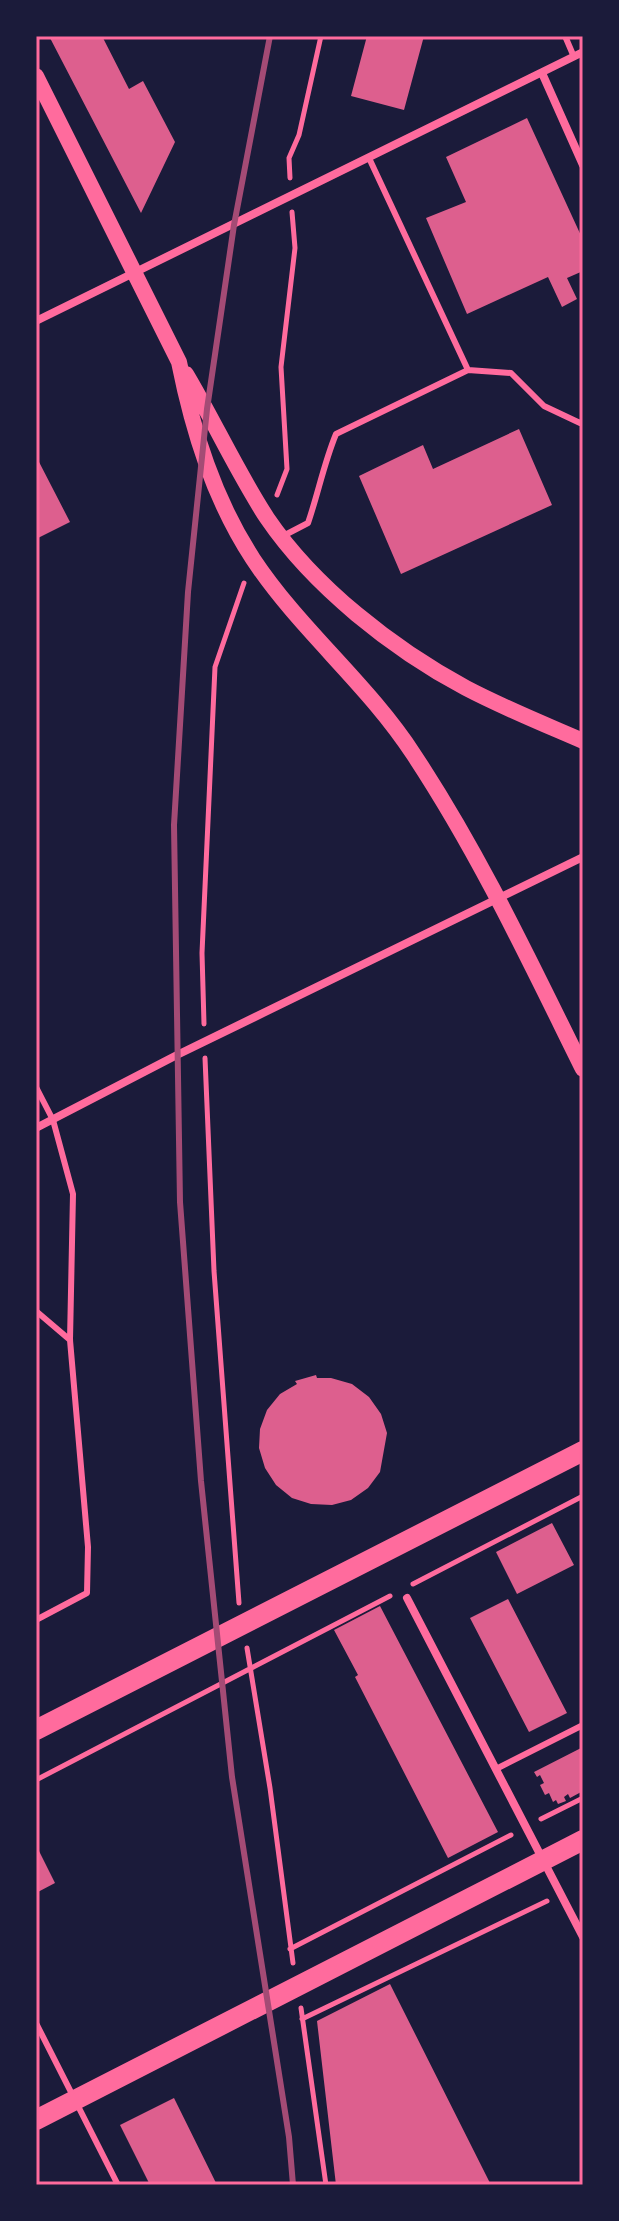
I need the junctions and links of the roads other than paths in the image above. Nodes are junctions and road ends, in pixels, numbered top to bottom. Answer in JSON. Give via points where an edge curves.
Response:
{"nodes":[{"id":1,"x":565,"y":36,"type":"edge"},
{"id":2,"x":579,"y":54,"type":"edge"},
{"id":3,"x":542,"y":73,"type":"junction"},
{"id":4,"x":36,"y":76,"type":"edge"},
{"id":5,"x":369,"y":158,"type":"junction"},
{"id":6,"x":583,"y":165,"type":"edge"},
{"id":7,"x":134,"y":274,"type":"junction"},
{"id":8,"x":36,"y":321,"type":"edge"},
{"id":9,"x":179,"y":362,"type":"junction"},
{"id":10,"x":468,"y":370,"type":"junction"},
{"id":11,"x":583,"y":421,"type":"edge"},
{"id":12,"x":283,"y":536,"type":"junction"},
{"id":13,"x":583,"y":741,"type":"edge"},
{"id":14,"x":583,"y":857,"type":"edge"},
{"id":15,"x":499,"y":899,"type":"junction"},
{"id":16,"x":581,"y":1059,"type":"edge"},
{"id":17,"x":36,"y":1087,"type":"edge"},
{"id":18,"x":53,"y":1120,"type":"junction"},
{"id":19,"x":36,"y":1128,"type":"edge"},
{"id":20,"x":36,"y":1311,"type":"edge"},
{"id":21,"x":70,"y":1340,"type":"junction"},
{"id":22,"x":583,"y":1451,"type":"edge"},
{"id":23,"x":407,"y":1598,"type":"dead end"},
{"id":24,"x":36,"y":1620,"type":"edge"},
{"id":25,"x":583,"y":1725,"type":"edge"},
{"id":26,"x":36,"y":1730,"type":"edge"},
{"id":27,"x":496,"y":1769,"type":"junction"},
{"id":28,"x":583,"y":1840,"type":"edge"},
{"id":29,"x":583,"y":1937,"type":"edge"},
{"id":30,"x":36,"y":2023,"type":"edge"},
{"id":31,"x":36,"y":2120,"type":"edge"},
{"id":32,"x":118,"y":2185,"type":"edge"}],
"edges":[{"from":1,"to":2,"type":"lane"},
{"from":2,"to":3,"type":"street"},
{"from":3,"to":5,"type":"street"},
{"from":3,"to":6,"type":"street"},
{"from":4,"to":7,"type":"main road"},
{"from":5,"to":7,"type":"street"},
{"from":5,"to":10,"type":"lane"},
{"from":7,"to":8,"type":"street"},
{"from":7,"to":9,"type":"main road"},
{"from":9,"to":12,"type":"main road","via":[[268,519]]},
{"from":9,"to":15,"type":"main road","via":[[203,457],[225,511],[253,559],[392,724]]},
{"from":10,"to":11,"type":"lane","via":[[511,373],[544,406]]},
{"from":10,"to":12,"type":"lane","via":[[336,434],[308,523]]},
{"from":12,"to":13,"type":"main road","via":[[350,607],[426,664]]},
{"from":14,"to":15,"type":"street"},
{"from":15,"to":16,"type":"main road"},
{"from":15,"to":18,"type":"street"},
{"from":17,"to":18,"type":"lane"},
{"from":18,"to":19,"type":"street"},
{"from":18,"to":21,"type":"lane","via":[[73,1194]]},
{"from":20,"to":21,"type":"lane"},
{"from":21,"to":24,"type":"lane","via":[[88,1547],[87,1593]]},
{"from":22,"to":26,"type":"main road"},
{"from":23,"to":27,"type":"street"},
{"from":25,"to":27,"type":"lane"},
{"from":27,"to":29,"type":"street"},
{"from":28,"to":31,"type":"main road"},
{"from":30,"to":32,"type":"lane"}]}
